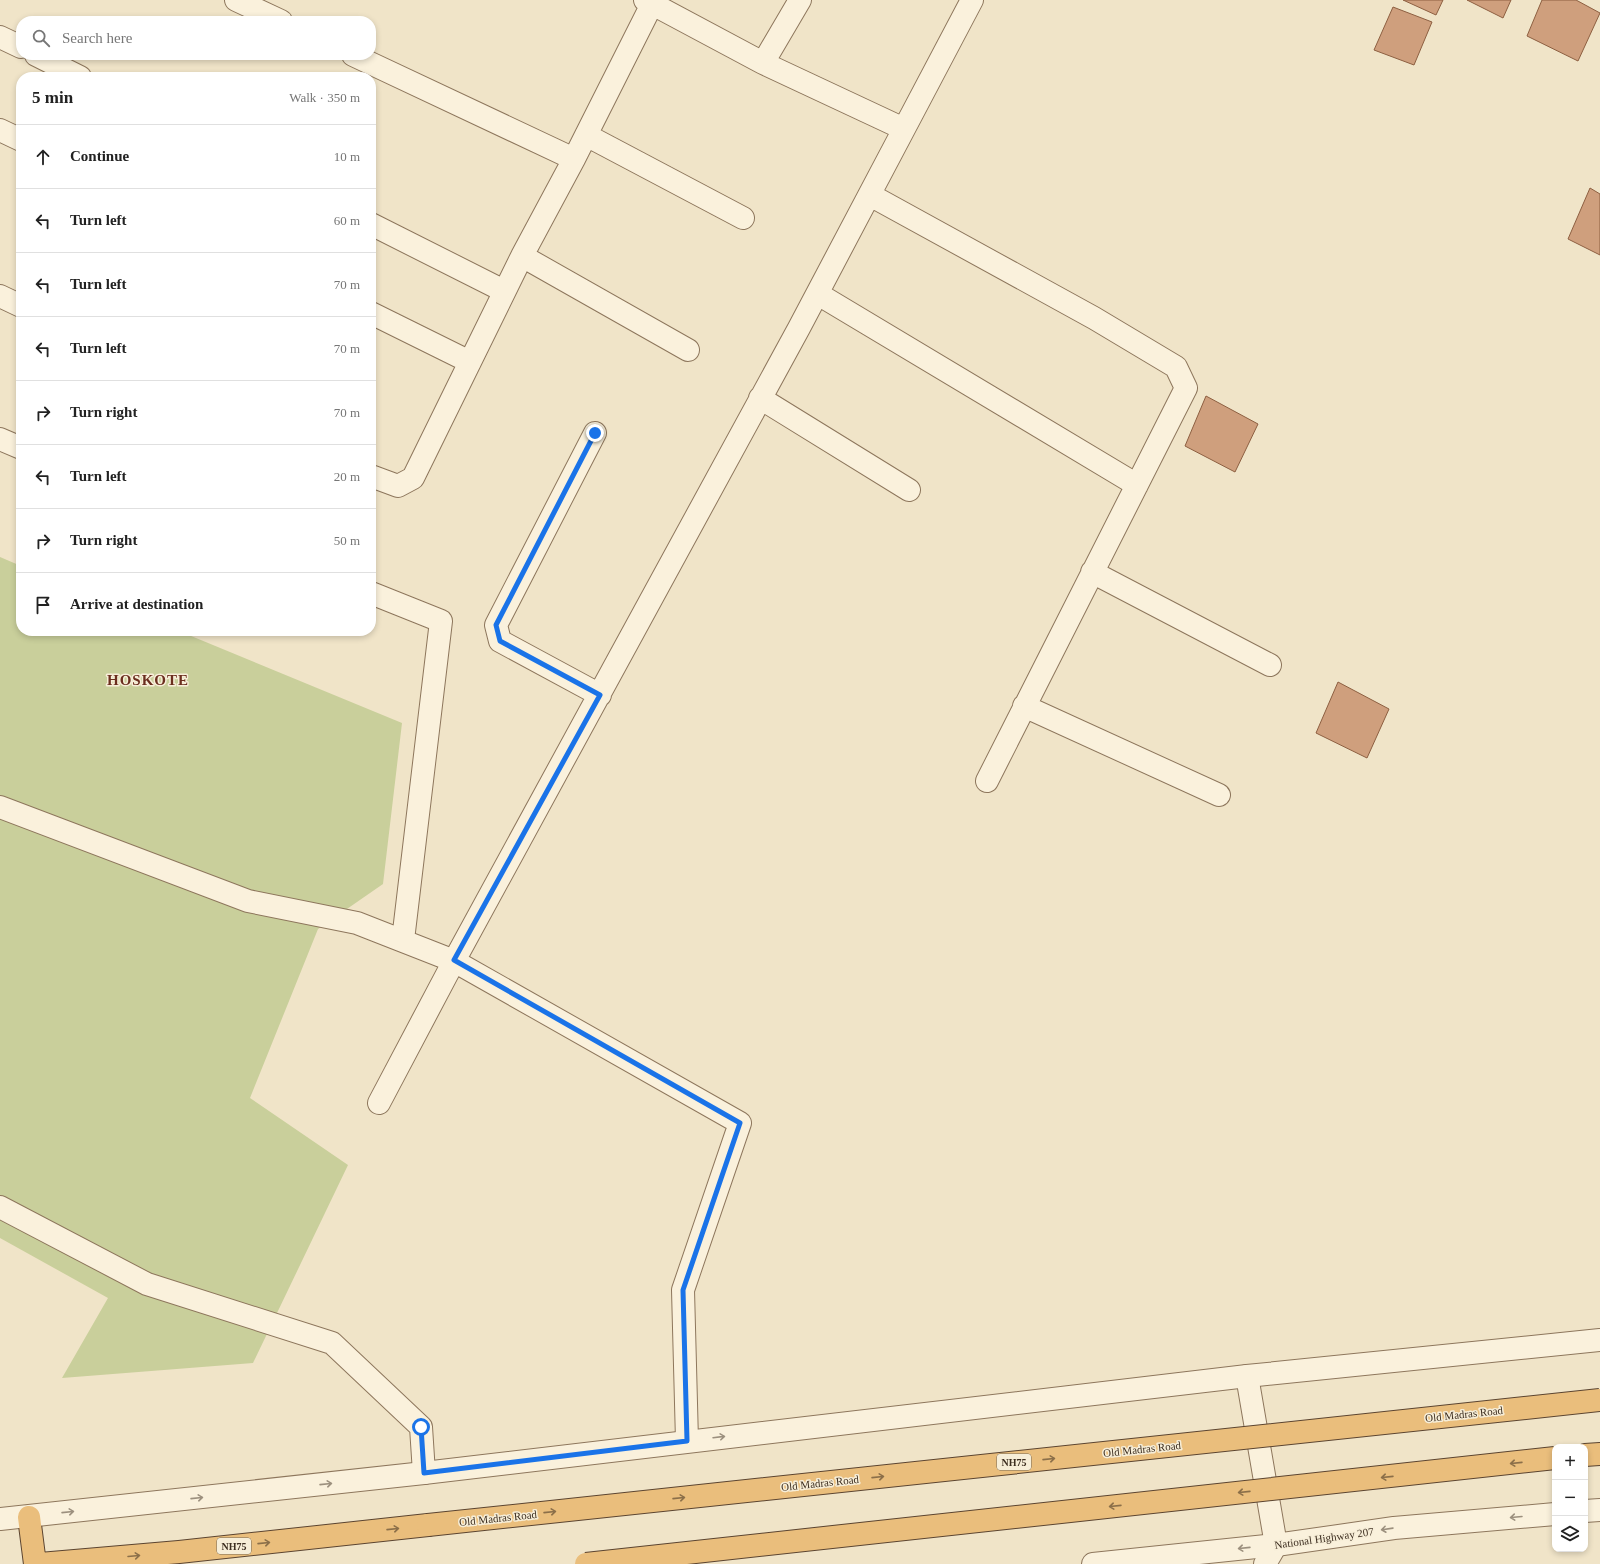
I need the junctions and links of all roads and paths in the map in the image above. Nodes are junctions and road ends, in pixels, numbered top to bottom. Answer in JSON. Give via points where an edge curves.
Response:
{"nodes":[{"id":1,"x":236,"y":0,"type":"edge"},
{"id":2,"x":800,"y":0,"type":"edge"},
{"id":3,"x":972,"y":0,"type":"edge"},
{"id":4,"x":649,"y":2,"type":"edge"},
{"id":5,"x":270,"y":16,"type":"edge"},
{"id":6,"x":0,"y":37,"type":"edge"},
{"id":7,"x":16,"y":45,"type":"edge"},
{"id":8,"x":46,"y":60,"type":"edge"},
{"id":9,"x":364,"y":60,"type":"edge"},
{"id":10,"x":763,"y":63,"type":"junction"},
{"id":11,"x":70,"y":72,"type":"edge"},
{"id":12,"x":904,"y":129,"type":"junction"},
{"id":13,"x":0,"y":130,"type":"edge"},
{"id":14,"x":586,"y":135,"type":"junction"},
{"id":15,"x":16,"y":138,"type":"edge"},
{"id":16,"x":574,"y":159,"type":"junction"},
{"id":17,"x":870,"y":195,"type":"junction"},
{"id":18,"x":743,"y":218,"type":"dead end"},
{"id":19,"x":376,"y":227,"type":"edge"},
{"id":20,"x":522,"y":256,"type":"junction"},
{"id":21,"x":504,"y":291,"type":"junction"},
{"id":22,"x":818,"y":294,"type":"junction"},
{"id":23,"x":0,"y":296,"type":"edge"},
{"id":24,"x":16,"y":304,"type":"edge"},
{"id":25,"x":376,"y":315,"type":"edge"},
{"id":26,"x":688,"y":350,"type":"dead end"},
{"id":27,"x":470,"y":362,"type":"junction"},
{"id":28,"x":760,"y":398,"type":"junction"},
{"id":29,"x":595,"y":433,"type":"dead end"},
{"id":30,"x":0,"y":439,"type":"edge"},
{"id":31,"x":16,"y":446,"type":"edge"},
{"id":32,"x":376,"y":478,"type":"edge"},
{"id":33,"x":1137,"y":485,"type":"junction"},
{"id":34,"x":909,"y":490,"type":"dead end"},
{"id":35,"x":1092,"y":572,"type":"junction"},
{"id":36,"x":376,"y":594,"type":"edge"},
{"id":37,"x":1270,"y":666,"type":"dead end"},
{"id":38,"x":600,"y":695,"type":"junction"},
{"id":39,"x":1024,"y":706,"type":"junction"},
{"id":40,"x":987,"y":781,"type":"dead end"},
{"id":41,"x":1219,"y":795,"type":"dead end"},
{"id":42,"x":0,"y":807,"type":"edge"},
{"id":43,"x":403,"y":940,"type":"junction"},
{"id":44,"x":454,"y":960,"type":"junction"},
{"id":45,"x":379,"y":1104,"type":"dead end"},
{"id":46,"x":0,"y":1207,"type":"edge"},
{"id":47,"x":1600,"y":1340,"type":"edge"},
{"id":48,"x":1247,"y":1376,"type":"junction"},
{"id":49,"x":1600,"y":1400,"type":"edge"},
{"id":50,"x":687,"y":1441,"type":"junction"},
{"id":51,"x":1600,"y":1454,"type":"edge"},
{"id":52,"x":1588,"y":1455,"type":"edge"},
{"id":53,"x":1552,"y":1458,"type":"edge"},
{"id":54,"x":424,"y":1473,"type":"junction"},
{"id":55,"x":1600,"y":1510,"type":"edge"},
{"id":56,"x":1588,"y":1511,"type":"edge"},
{"id":57,"x":1552,"y":1514,"type":"edge"},
{"id":58,"x":29,"y":1517,"type":"junction"},
{"id":59,"x":0,"y":1519,"type":"edge"},
{"id":60,"x":1276,"y":1545,"type":"junction"},
{"id":61,"x":35,"y":1564,"type":"edge"},
{"id":62,"x":40,"y":1564,"type":"edge"},
{"id":63,"x":586,"y":1564,"type":"edge"},
{"id":64,"x":1093,"y":1564,"type":"edge"},
{"id":65,"x":1265,"y":1564,"type":"edge"}],
"edges":[{"from":1,"to":5,"type":"street"},
{"from":2,"to":10,"type":"street"},
{"from":3,"to":12,"type":"street"},
{"from":4,"to":10,"type":"street"},
{"from":4,"to":14,"type":"street"},
{"from":6,"to":7,"type":"street"},
{"from":8,"to":11,"type":"street"},
{"from":9,"to":16,"type":"street"},
{"from":10,"to":12,"type":"street"},
{"from":12,"to":17,"type":"street"},
{"from":13,"to":15,"type":"street"},
{"from":14,"to":16,"type":"street"},
{"from":14,"to":18,"type":"street"},
{"from":16,"to":20,"type":"street"},
{"from":17,"to":22,"type":"street"},
{"from":17,"to":33,"type":"street","via":[[1094,318],[1176,367],[1186,388]]},
{"from":19,"to":21,"type":"street"},
{"from":20,"to":21,"type":"street"},
{"from":20,"to":26,"type":"street"},
{"from":21,"to":27,"type":"street"},
{"from":22,"to":28,"type":"street"},
{"from":22,"to":33,"type":"street"},
{"from":23,"to":24,"type":"street"},
{"from":25,"to":27,"type":"street"},
{"from":27,"to":32,"type":"street","via":[[413,478],[398,486]]},
{"from":28,"to":34,"type":"street"},
{"from":28,"to":38,"type":"street"},
{"from":29,"to":38,"type":"street","via":[[496,625],[500,641]]},
{"from":30,"to":31,"type":"street"},
{"from":33,"to":35,"type":"street"},
{"from":35,"to":37,"type":"street"},
{"from":35,"to":39,"type":"street"},
{"from":36,"to":43,"type":"street","via":[[440,621]]},
{"from":38,"to":44,"type":"street"},
{"from":39,"to":40,"type":"street"},
{"from":39,"to":41,"type":"street"},
{"from":42,"to":43,"type":"street","via":[[248,901],[357,923]]},
{"from":43,"to":44,"type":"street"},
{"from":44,"to":45,"type":"street"},
{"from":44,"to":50,"type":"street","via":[[740,1123],[683,1290]]},
{"from":46,"to":54,"type":"street","via":[[147,1284],[332,1343],[421,1427]]},
{"from":47,"to":48,"type":"street"},
{"from":50,"to":48,"type":"street","one_way":true},
{"from":48,"to":60,"type":"street"},
{"from":62,"to":49,"type":"highway","name":"Old Madras Road","number":"NH75","one_way":true,"bridge":true,"via":[[179,1552]]},
{"from":50,"to":54,"type":"street"},
{"from":51,"to":52,"type":"highway"},
{"from":53,"to":63,"type":"highway","one_way":true,"bridge":true},
{"from":58,"to":54,"type":"street","one_way":true},
{"from":55,"to":56,"type":"street"},
{"from":57,"to":60,"type":"street","name":"National Highway 207","one_way":true,"via":[[1394,1528]]},
{"from":58,"to":59,"type":"street"},
{"from":58,"to":61,"type":"highway"},
{"from":60,"to":64,"type":"street","name":"National Highway 207","one_way":true},
{"from":60,"to":65,"type":"street"}]}
